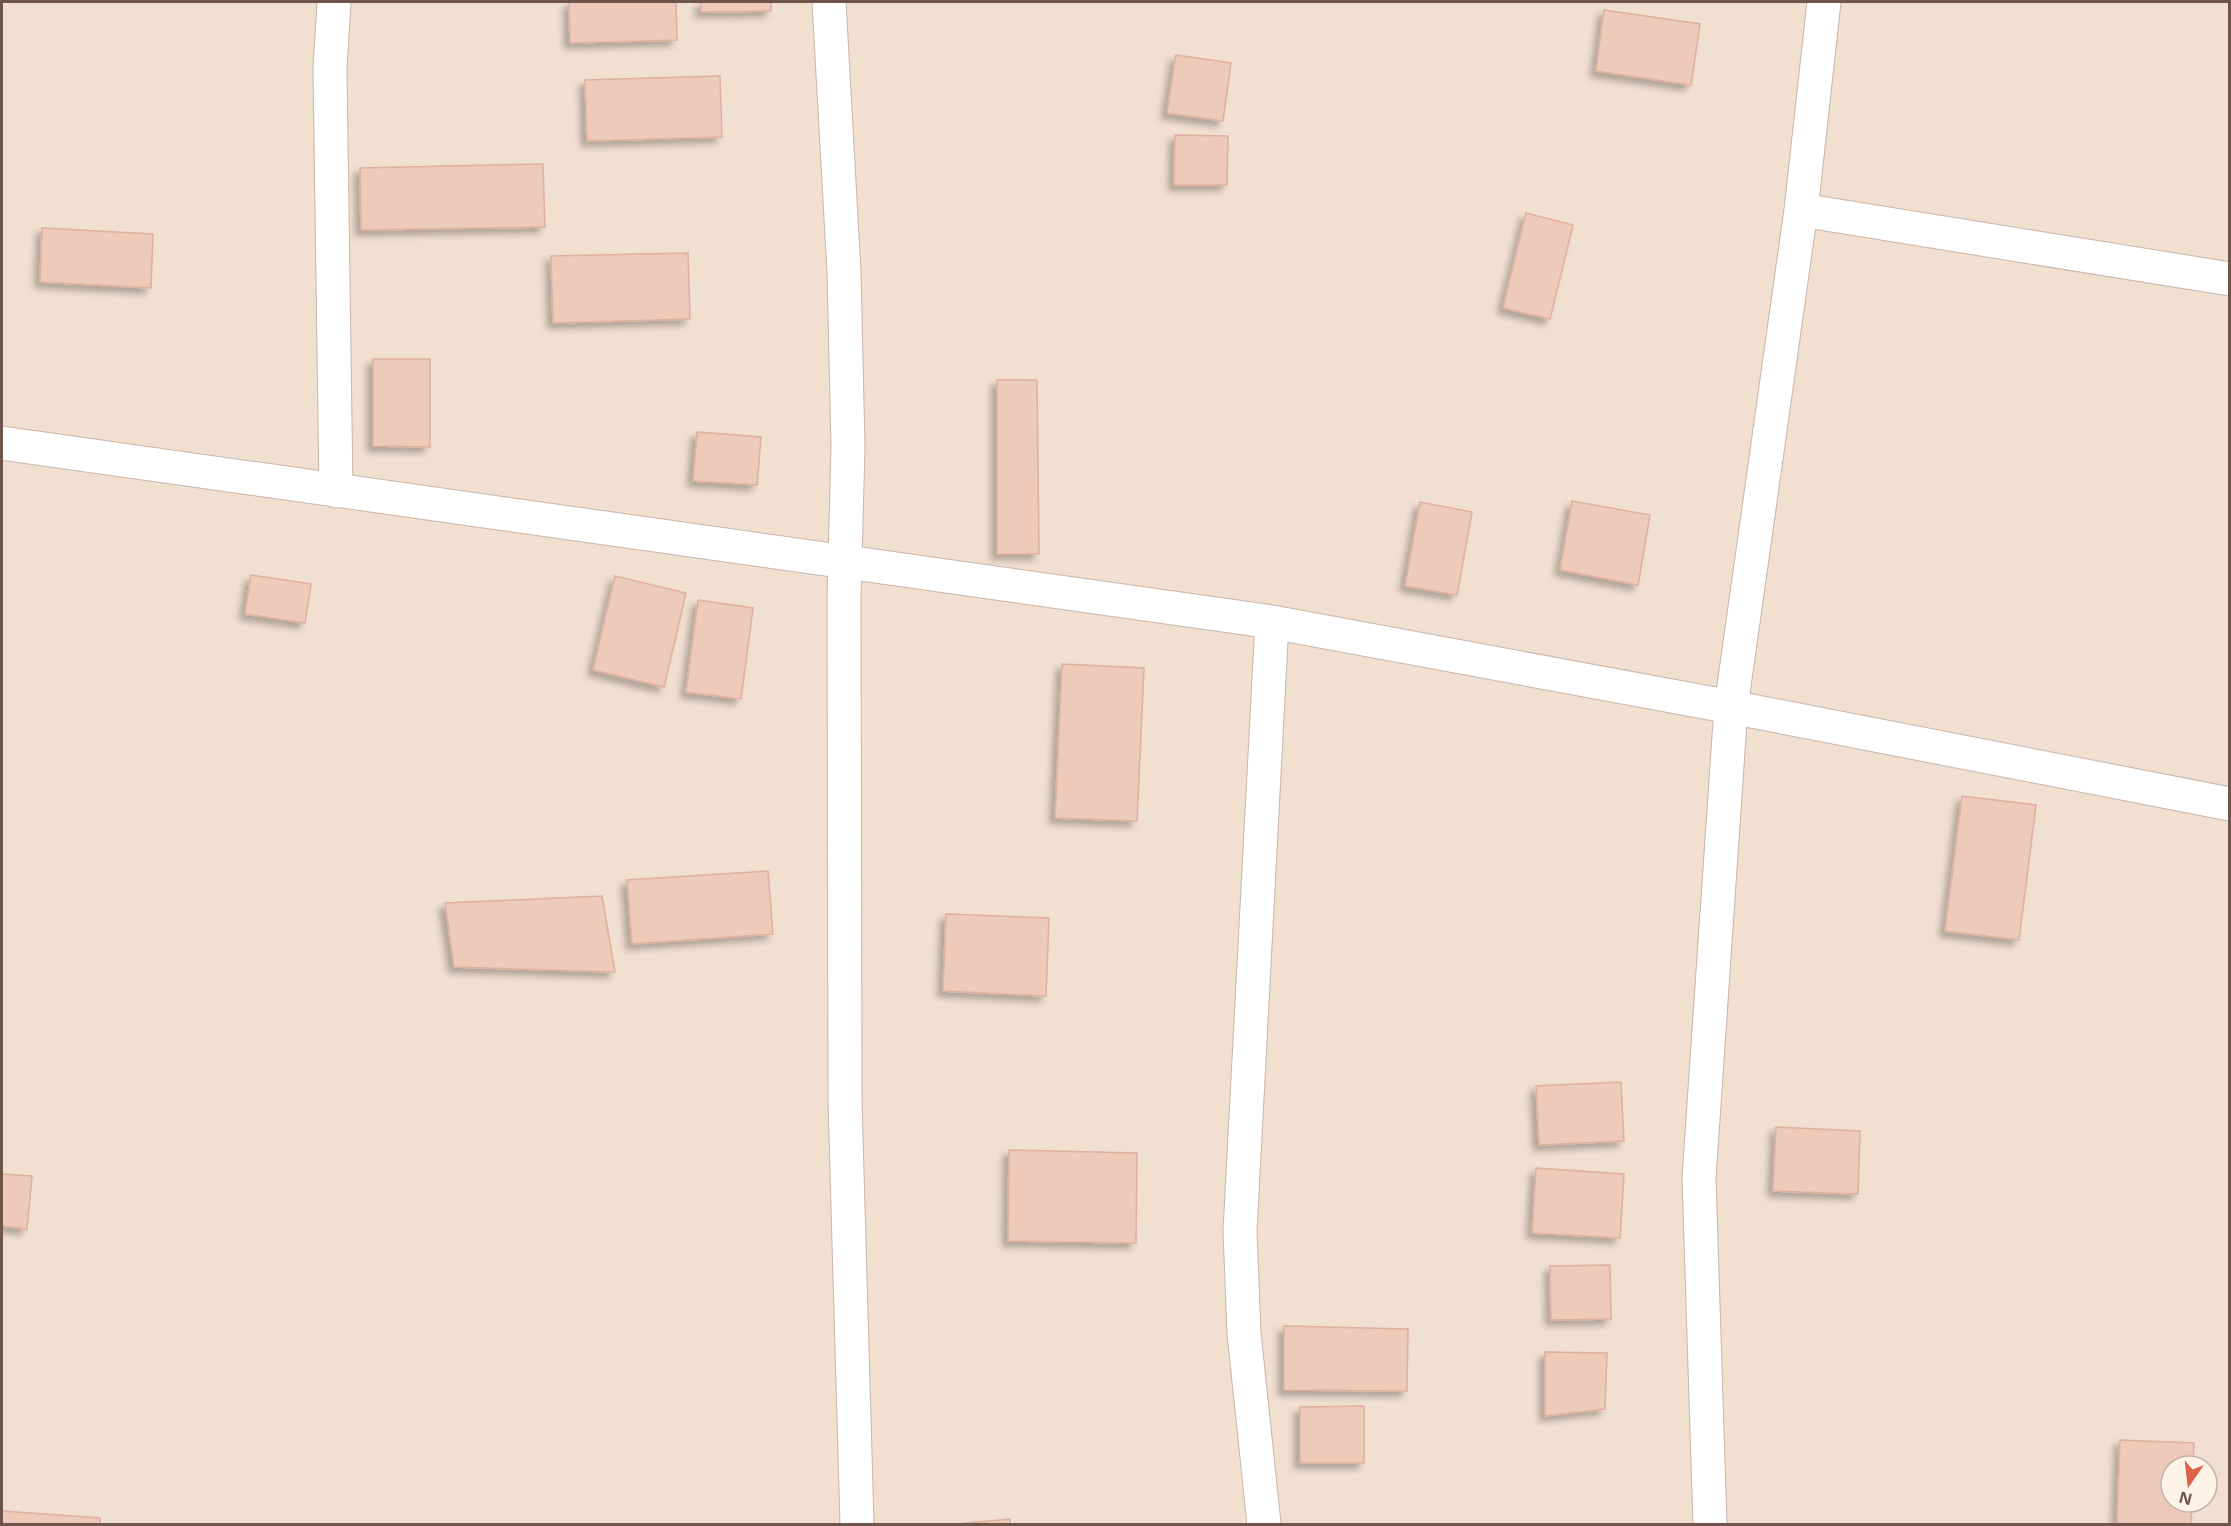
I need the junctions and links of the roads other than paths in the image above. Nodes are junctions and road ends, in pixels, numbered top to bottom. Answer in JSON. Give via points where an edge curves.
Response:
{"nodes":[{"id":1,"x":334,"y":2,"type":"edge"},
{"id":2,"x":829,"y":2,"type":"edge"},
{"id":3,"x":1824,"y":2,"type":"edge"},
{"id":4,"x":1801,"y":210,"type":"junction"},
{"id":5,"x":2229,"y":279,"type":"edge"},
{"id":6,"x":2,"y":443,"type":"edge"},
{"id":7,"x":336,"y":491,"type":"junction"},
{"id":8,"x":847,"y":564,"type":"junction"},
{"id":9,"x":1272,"y":622,"type":"junction"},
{"id":10,"x":1731,"y":707,"type":"junction"},
{"id":11,"x":2229,"y":804,"type":"edge"},
{"id":12,"x":857,"y":1524,"type":"edge"},
{"id":13,"x":1264,"y":1524,"type":"edge"},
{"id":14,"x":1710,"y":1524,"type":"edge"}],
"edges":[{"from":1,"to":7,"type":"street","via":[[330,69]]},
{"from":2,"to":8,"type":"street","via":[[844,272]]},
{"from":3,"to":4,"type":"street"},
{"from":4,"to":5,"type":"street"},
{"from":4,"to":10,"type":"street"},
{"from":6,"to":7,"type":"street"},
{"from":7,"to":8,"type":"street"},
{"from":8,"to":9,"type":"street"},
{"from":8,"to":12,"type":"street","via":[[845,1101]]},
{"from":9,"to":10,"type":"street"},
{"from":9,"to":13,"type":"street","via":[[1240,1231],[1244,1333]]},
{"from":10,"to":11,"type":"street"},
{"from":10,"to":14,"type":"street","via":[[1700,1178]]}]}
